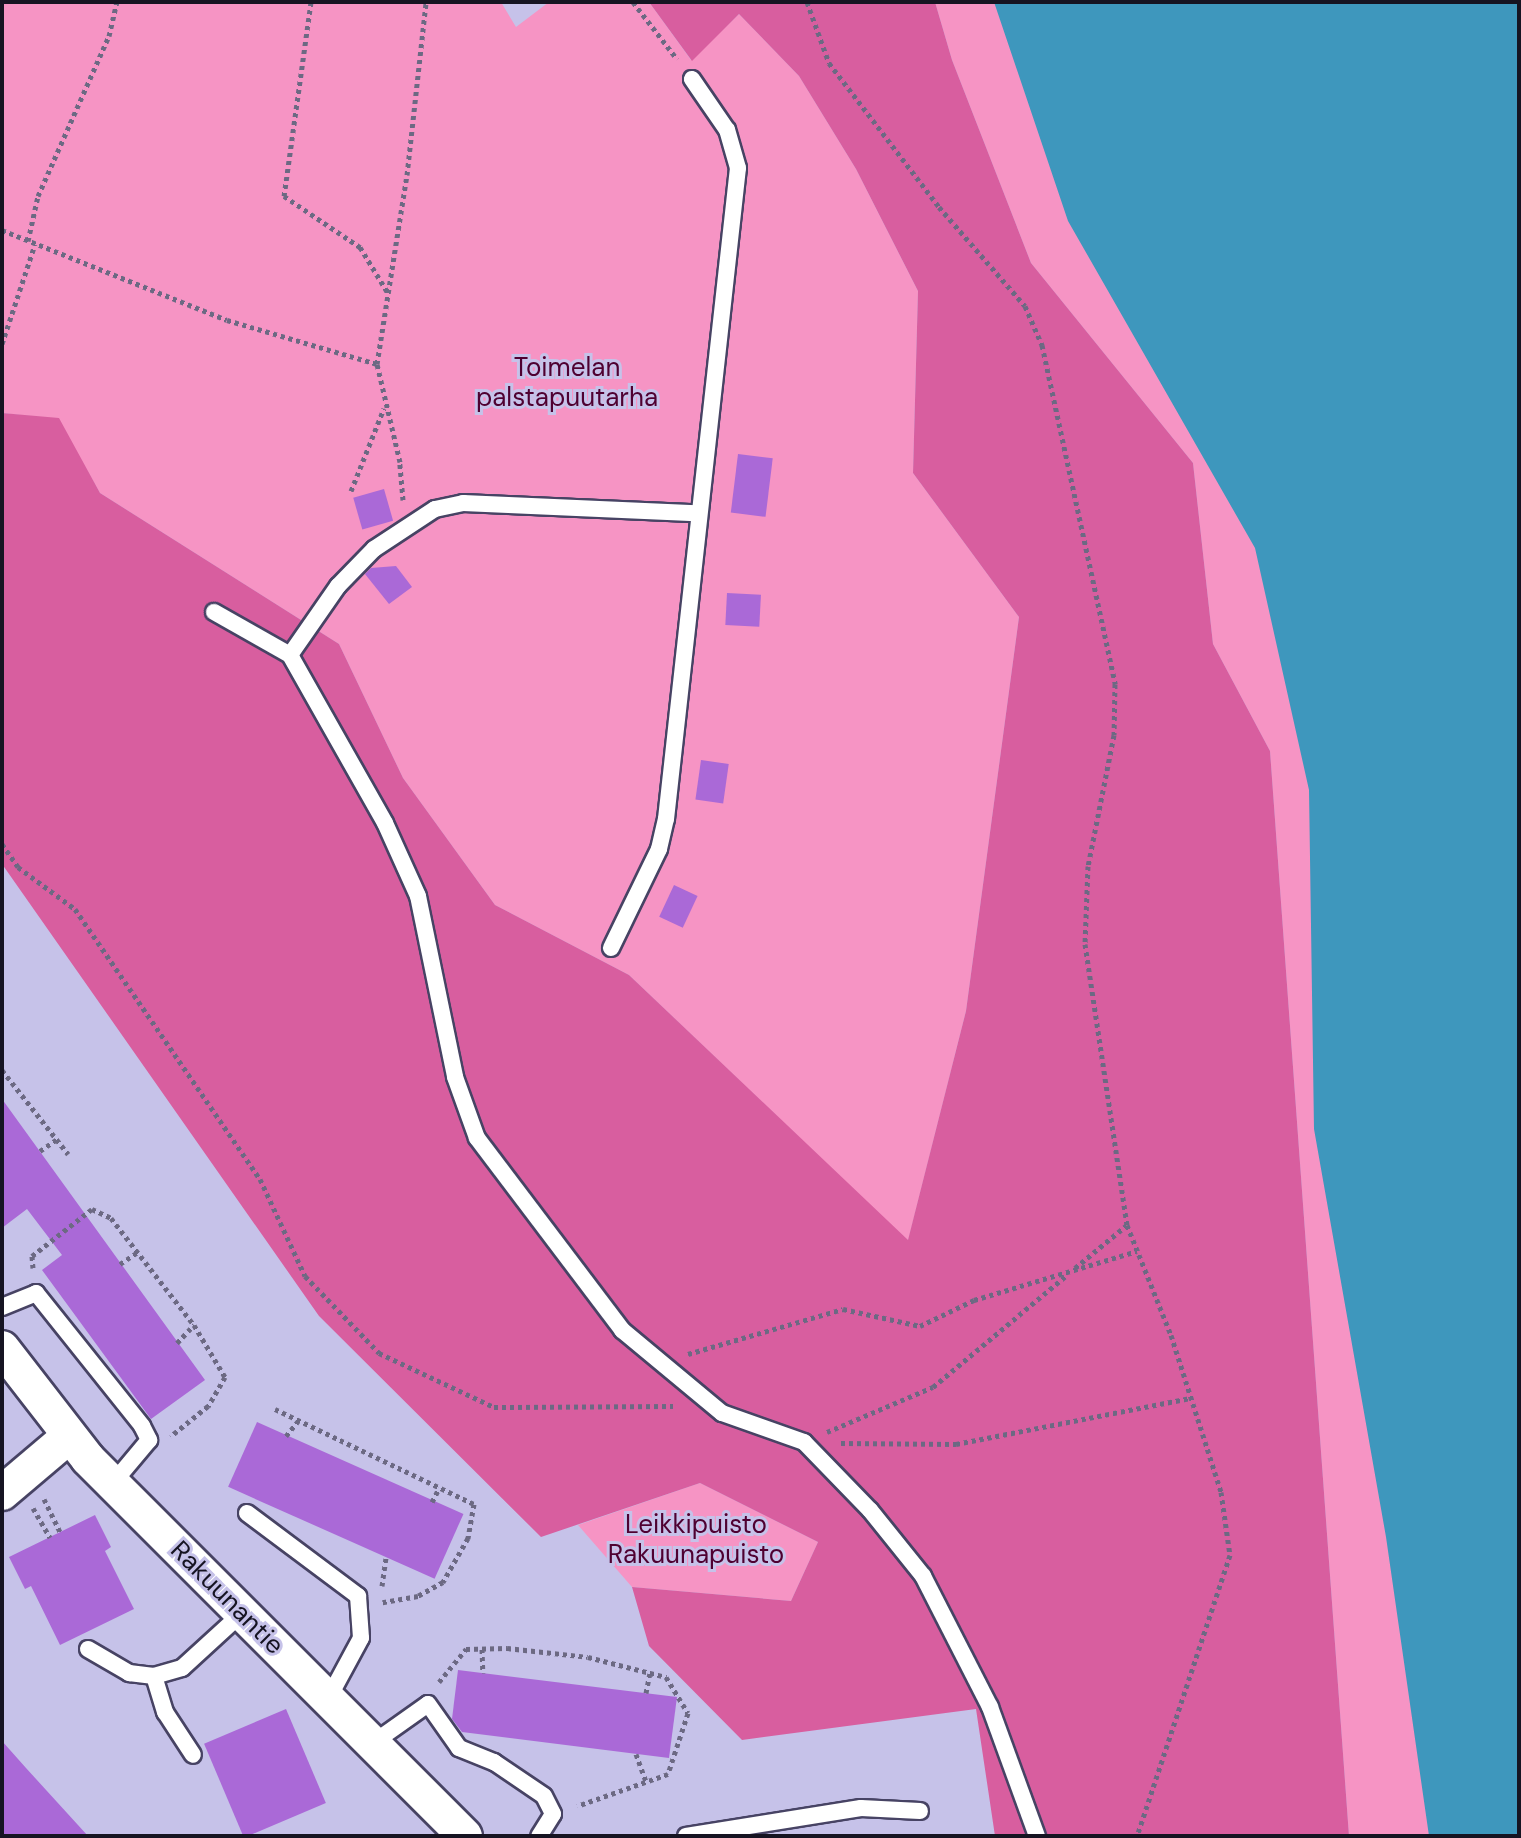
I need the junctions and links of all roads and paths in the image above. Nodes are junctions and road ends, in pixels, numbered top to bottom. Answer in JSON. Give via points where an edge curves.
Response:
{"nodes":[{"id":1,"x":117,"y":2,"type":"edge"},
{"id":2,"x":311,"y":2,"type":"edge"},
{"id":3,"x":426,"y":2,"type":"edge"},
{"id":4,"x":633,"y":2,"type":"edge"},
{"id":5,"x":807,"y":2,"type":"edge"},
{"id":6,"x":692,"y":79,"type":"joint"},
{"id":7,"x":2,"y":230,"type":"edge"},
{"id":8,"x":32,"y":242,"type":"junction"},
{"id":9,"x":388,"y":294,"type":"junction"},
{"id":10,"x":2,"y":344,"type":"edge"},
{"id":11,"x":377,"y":364,"type":"junction"},
{"id":12,"x":384,"y":407,"type":"junction"},
{"id":13,"x":351,"y":491,"type":"dead end"},
{"id":14,"x":696,"y":513,"type":"junction"},
{"id":15,"x":404,"y":525,"type":"junction"},
{"id":16,"x":214,"y":612,"type":"dead end"},
{"id":17,"x":290,"y":655,"type":"junction"},
{"id":18,"x":2,"y":844,"type":"edge"},
{"id":19,"x":611,"y":948,"type":"dead end"},
{"id":20,"x":2,"y":1070,"type":"edge"},
{"id":21,"x":57,"y":1139,"type":"junction"},
{"id":22,"x":40,"y":1151,"type":"dead end"},
{"id":23,"x":68,"y":1154,"type":"dead end"},
{"id":24,"x":1127,"y":1225,"type":"junction"},
{"id":25,"x":1137,"y":1251,"type":"junction"},
{"id":26,"x":138,"y":1252,"type":"junction"},
{"id":27,"x":120,"y":1264,"type":"dead end"},
{"id":28,"x":1072,"y":1271,"type":"junction"},
{"id":29,"x":36,"y":1293,"type":"junction"},
{"id":30,"x":2,"y":1307,"type":"edge"},
{"id":31,"x":194,"y":1325,"type":"junction"},
{"id":32,"x":177,"y":1343,"type":"dead end"},
{"id":33,"x":2,"y":1348,"type":"edge"},
{"id":34,"x":661,"y":1362,"type":"junction"},
{"id":35,"x":1191,"y":1398,"type":"junction"},
{"id":36,"x":275,"y":1409,"type":"dead end"},
{"id":37,"x":722,"y":1413,"type":"junction"},
{"id":38,"x":298,"y":1421,"type":"junction"},
{"id":39,"x":286,"y":1436,"type":"dead end"},
{"id":40,"x":68,"y":1437,"type":"junction"},
{"id":41,"x":804,"y":1442,"type":"junction"},
{"id":42,"x":123,"y":1474,"type":"junction"},
{"id":43,"x":439,"y":1488,"type":"junction"},
{"id":44,"x":42,"y":1495,"type":"dead end"},
{"id":45,"x":16,"y":1498,"type":"edge"},
{"id":46,"x":432,"y":1502,"type":"dead end"},
{"id":47,"x":247,"y":1513,"type":"dead end"},
{"id":48,"x":60,"y":1532,"type":"dead end"},
{"id":49,"x":50,"y":1537,"type":"dead end"},
{"id":50,"x":386,"y":1558,"type":"dead end"},
{"id":51,"x":380,"y":1603,"type":"junction"},
{"id":52,"x":359,"y":1607,"type":"junction"},
{"id":53,"x":242,"y":1613,"type":"junction"},
{"id":54,"x":88,"y":1649,"type":"dead end"},
{"id":55,"x":482,"y":1649,"type":"junction"},
{"id":56,"x":483,"y":1673,"type":"dead end"},
{"id":57,"x":650,"y":1673,"type":"junction"},
{"id":58,"x":154,"y":1676,"type":"junction"},
{"id":59,"x":646,"y":1693,"type":"dead end"},
{"id":60,"x":328,"y":1699,"type":"junction"},
{"id":61,"x":428,"y":1704,"type":"junction"},
{"id":62,"x":373,"y":1743,"type":"junction"},
{"id":63,"x":636,"y":1754,"type":"dead end"},
{"id":64,"x":193,"y":1755,"type":"dead end"},
{"id":65,"x":646,"y":1781,"type":"junction"},
{"id":66,"x":920,"y":1811,"type":"dead end"},
{"id":67,"x":553,"y":1814,"type":"junction"},
{"id":68,"x":465,"y":1836,"type":"edge"},
{"id":69,"x":539,"y":1836,"type":"edge"},
{"id":70,"x":686,"y":1836,"type":"edge"},
{"id":71,"x":1037,"y":1836,"type":"edge"},
{"id":72,"x":1137,"y":1836,"type":"edge"}],
"edges":[{"from":1,"to":8,"type":"path","via":[[109,36],[38,196]]},
{"from":2,"to":9,"type":"path","via":[[284,196],[360,247]]},
{"from":3,"to":9,"type":"path"},
{"from":4,"to":6,"type":"path"},
{"from":5,"to":24,"type":"path","via":[[829,63],[939,207],[1025,306],[1042,345],[1115,684],[1114,723],[1088,866],[1085,944]]},
{"from":6,"to":14,"type":"lane","via":[[727,130],[738,168]]},
{"from":7,"to":8,"type":"path"},
{"from":8,"to":10,"type":"path"},
{"from":8,"to":11,"type":"path","via":[[227,320]]},
{"from":9,"to":11,"type":"path"},
{"from":11,"to":12,"type":"path"},
{"from":12,"to":13,"type":"path"},
{"from":12,"to":15,"type":"path","via":[[400,462]]},
{"from":14,"to":15,"type":"lane","via":[[463,503],[435,509]]},
{"from":14,"to":19,"type":"lane","via":[[666,819],[659,849]]},
{"from":15,"to":17,"type":"lane","via":[[338,586]]},
{"from":16,"to":17,"type":"lane"},
{"from":17,"to":34,"type":"lane","via":[[385,823],[418,896],[455,1077],[477,1138],[622,1330]]},
{"from":18,"to":37,"type":"path","via":[[18,867],[75,909],[260,1179],[305,1276],[379,1353],[494,1407],[690,1406]]},
{"from":20,"to":21,"type":"path"},
{"from":21,"to":22,"type":"path"},
{"from":21,"to":23,"type":"path"},
{"from":24,"to":25,"type":"path"},
{"from":24,"to":28,"type":"path"},
{"from":25,"to":28,"type":"path"},
{"from":25,"to":35,"type":"path"},
{"from":26,"to":27,"type":"path"},
{"from":26,"to":29,"type":"path","via":[[111,1218],[92,1209],[32,1256]]},
{"from":26,"to":31,"type":"path"},
{"from":28,"to":34,"type":"path","via":[[974,1300],[920,1326],[843,1309]]},
{"from":28,"to":41,"type":"path","via":[[933,1387]]},
{"from":29,"to":30,"type":"lane"},
{"from":29,"to":42,"type":"lane","via":[[149,1440]]},
{"from":31,"to":32,"type":"path"},
{"from":31,"to":42,"type":"path","via":[[225,1377],[208,1406]]},
{"from":33,"to":40,"type":"street","name":"Rakuunantie"},
{"from":34,"to":37,"type":"lane"},
{"from":35,"to":41,"type":"path","via":[[956,1444]]},
{"from":35,"to":72,"type":"path","via":[[1221,1492],[1230,1555]]},
{"from":36,"to":38,"type":"path"},
{"from":37,"to":41,"type":"lane"},
{"from":38,"to":39,"type":"path"},
{"from":38,"to":43,"type":"path"},
{"from":40,"to":42,"type":"street","name":"Rakuunantie"},
{"from":40,"to":45,"type":"street"},
{"from":41,"to":71,"type":"lane","via":[[870,1510],[923,1576],[990,1707]]},
{"from":42,"to":53,"type":"street","name":"Rakuunantie"},
{"from":43,"to":46,"type":"path"},
{"from":43,"to":51,"type":"path","via":[[474,1504],[468,1538],[443,1582],[418,1596]]},
{"from":44,"to":48,"type":"path"},
{"from":45,"to":49,"type":"path"},
{"from":47,"to":52,"type":"lane","via":[[329,1570],[358,1596]]},
{"from":50,"to":51,"type":"path"},
{"from":51,"to":52,"type":"path"},
{"from":52,"to":60,"type":"lane","via":[[361,1638]]},
{"from":53,"to":58,"type":"lane","via":[[182,1668]]},
{"from":53,"to":60,"type":"street","name":"Rakuunantie"},
{"from":54,"to":58,"type":"lane","via":[[129,1673]]},
{"from":55,"to":56,"type":"path"},
{"from":55,"to":57,"type":"path","via":[[588,1657]]},
{"from":55,"to":61,"type":"path","via":[[466,1649],[445,1668]]},
{"from":57,"to":59,"type":"path"},
{"from":57,"to":65,"type":"path","via":[[666,1677],[688,1713],[668,1774]]},
{"from":58,"to":64,"type":"lane","via":[[165,1712]]},
{"from":60,"to":62,"type":"street","name":"Rakuunantie"},
{"from":61,"to":62,"type":"lane"},
{"from":61,"to":67,"type":"lane","via":[[459,1748],[494,1762],[544,1796]]},
{"from":62,"to":68,"type":"street","name":"Rakuunantie"},
{"from":63,"to":65,"type":"path"},
{"from":65,"to":67,"type":"path"},
{"from":66,"to":70,"type":"lane","via":[[861,1808]]},
{"from":67,"to":69,"type":"lane"}]}
